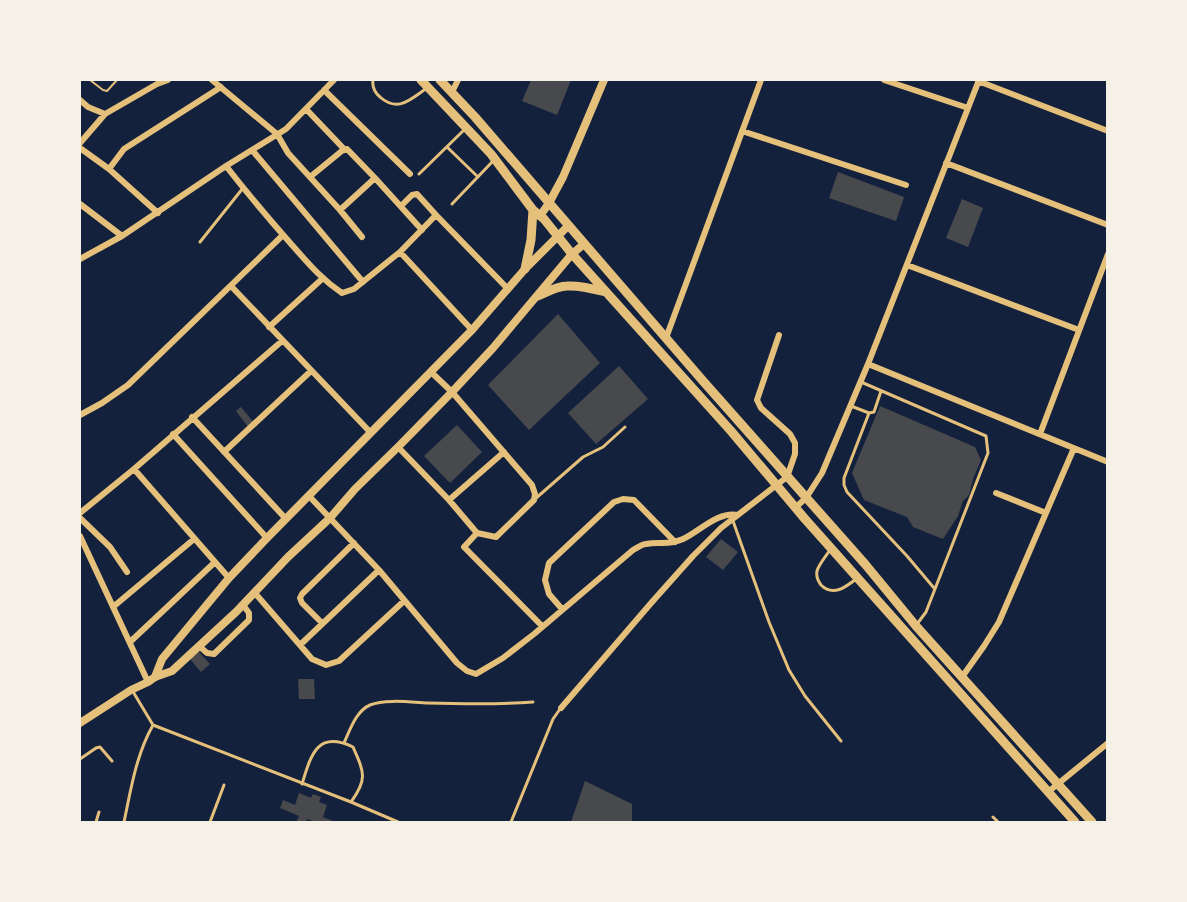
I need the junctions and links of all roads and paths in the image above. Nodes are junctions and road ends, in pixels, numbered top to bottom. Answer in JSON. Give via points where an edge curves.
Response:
{"nodes":[{"id":1,"x":90,"y":80,"type":"edge"},
{"id":2,"x":117,"y":80,"type":"edge"},
{"id":3,"x":168,"y":80,"type":"edge"},
{"id":4,"x":212,"y":80,"type":"edge"},
{"id":5,"x":334,"y":80,"type":"edge"},
{"id":6,"x":373,"y":80,"type":"edge"},
{"id":7,"x":421,"y":80,"type":"edge"},
{"id":8,"x":440,"y":80,"type":"edge"},
{"id":9,"x":458,"y":80,"type":"edge"},
{"id":10,"x":604,"y":80,"type":"edge"},
{"id":11,"x":761,"y":80,"type":"edge"},
{"id":12,"x":884,"y":80,"type":"edge"},
{"id":13,"x":979,"y":80,"type":"edge"},
{"id":14,"x":154,"y":82,"type":"edge"},
{"id":15,"x":221,"y":87,"type":"junction"},
{"id":16,"x":428,"y":87,"type":"junction"},
{"id":17,"x":324,"y":90,"type":"junction"},
{"id":18,"x":453,"y":92,"type":"junction"},
{"id":19,"x":80,"y":100,"type":"edge"},
{"id":20,"x":306,"y":108,"type":"junction"},
{"id":21,"x":968,"y":108,"type":"junction"},
{"id":22,"x":105,"y":114,"type":"junction"},
{"id":23,"x":466,"y":127,"type":"junction"},
{"id":24,"x":742,"y":131,"type":"junction"},
{"id":25,"x":1107,"y":131,"type":"edge"},
{"id":26,"x":277,"y":135,"type":"junction"},
{"id":27,"x":80,"y":142,"type":"edge"},
{"id":28,"x":447,"y":147,"type":"junction"},
{"id":29,"x":80,"y":148,"type":"edge"},
{"id":30,"x":252,"y":150,"type":"junction"},
{"id":31,"x":345,"y":150,"type":"junction"},
{"id":32,"x":495,"y":159,"type":"junction"},
{"id":33,"x":946,"y":163,"type":"junction"},
{"id":34,"x":226,"y":166,"type":"junction"},
{"id":35,"x":109,"y":169,"type":"junction"},
{"id":36,"x":410,"y":174,"type":"dead end"},
{"id":37,"x":419,"y":174,"type":"dead end"},
{"id":38,"x":310,"y":177,"type":"junction"},
{"id":39,"x":478,"y":177,"type":"junction"},
{"id":40,"x":375,"y":178,"type":"junction"},
{"id":41,"x":906,"y":185,"type":"dead end"},
{"id":42,"x":243,"y":188,"type":"junction"},
{"id":43,"x":549,"y":203,"type":"junction"},
{"id":44,"x":80,"y":204,"type":"edge"},
{"id":45,"x":452,"y":204,"type":"dead end"},
{"id":46,"x":401,"y":207,"type":"junction"},
{"id":47,"x":340,"y":210,"type":"junction"},
{"id":48,"x":158,"y":213,"type":"junction"},
{"id":49,"x":537,"y":213,"type":"junction"},
{"id":50,"x":436,"y":215,"type":"junction"},
{"id":51,"x":1107,"y":225,"type":"edge"},
{"id":52,"x":568,"y":226,"type":"junction"},
{"id":53,"x":422,"y":230,"type":"junction"},
{"id":54,"x":283,"y":236,"type":"junction"},
{"id":55,"x":122,"y":237,"type":"junction"},
{"id":56,"x":362,"y":237,"type":"dead end"},
{"id":57,"x":558,"y":237,"type":"junction"},
{"id":58,"x":200,"y":242,"type":"dead end"},
{"id":59,"x":584,"y":244,"type":"junction"},
{"id":60,"x":400,"y":252,"type":"junction"},
{"id":61,"x":572,"y":254,"type":"junction"},
{"id":62,"x":1107,"y":254,"type":"edge"},
{"id":63,"x":80,"y":259,"type":"edge"},
{"id":64,"x":907,"y":265,"type":"junction"},
{"id":65,"x":525,"y":269,"type":"junction"},
{"id":66,"x":321,"y":279,"type":"junction"},
{"id":67,"x":363,"y":282,"type":"junction"},
{"id":68,"x":231,"y":286,"type":"junction"},
{"id":69,"x":508,"y":289,"type":"junction"},
{"id":70,"x":606,"y":292,"type":"junction"},
{"id":71,"x":538,"y":296,"type":"junction"},
{"id":72,"x":269,"y":327,"type":"junction"},
{"id":73,"x":472,"y":330,"type":"junction"},
{"id":74,"x":1079,"y":330,"type":"junction"},
{"id":75,"x":779,"y":335,"type":"dead end"},
{"id":76,"x":666,"y":338,"type":"junction"},
{"id":77,"x":282,"y":341,"type":"junction"},
{"id":78,"x":868,"y":364,"type":"junction"},
{"id":79,"x":311,"y":371,"type":"junction"},
{"id":80,"x":431,"y":372,"type":"junction"},
{"id":81,"x":861,"y":382,"type":"junction"},
{"id":82,"x":881,"y":390,"type":"junction"},
{"id":83,"x":452,"y":392,"type":"junction"},
{"id":84,"x":850,"y":406,"type":"junction"},
{"id":85,"x":869,"y":413,"type":"junction"},
{"id":86,"x":80,"y":415,"type":"edge"},
{"id":87,"x":192,"y":417,"type":"junction"},
{"id":88,"x":625,"y":427,"type":"dead end"},
{"id":89,"x":371,"y":433,"type":"junction"},
{"id":90,"x":173,"y":434,"type":"junction"},
{"id":91,"x":1040,"y":434,"type":"junction"},
{"id":92,"x":398,"y":447,"type":"junction"},
{"id":93,"x":1074,"y":448,"type":"junction"},
{"id":94,"x":224,"y":452,"type":"junction"},
{"id":95,"x":504,"y":452,"type":"junction"},
{"id":96,"x":1107,"y":462,"type":"edge"},
{"id":97,"x":134,"y":468,"type":"junction"},
{"id":98,"x":787,"y":477,"type":"junction"},
{"id":99,"x":777,"y":486,"type":"junction"},
{"id":100,"x":996,"y":493,"type":"dead end"},
{"id":101,"x":309,"y":496,"type":"junction"},
{"id":102,"x":806,"y":498,"type":"junction"},
{"id":103,"x":534,"y":500,"type":"junction"},
{"id":104,"x":449,"y":501,"type":"junction"},
{"id":105,"x":796,"y":507,"type":"junction"},
{"id":106,"x":80,"y":513,"type":"edge"},
{"id":107,"x":1046,"y":513,"type":"junction"},
{"id":108,"x":735,"y":517,"type":"junction"},
{"id":109,"x":80,"y":518,"type":"edge"},
{"id":110,"x":330,"y":518,"type":"junction"},
{"id":111,"x":286,"y":519,"type":"junction"},
{"id":112,"x":477,"y":533,"type":"junction"},
{"id":113,"x":80,"y":536,"type":"edge"},
{"id":114,"x":267,"y":538,"type":"junction"},
{"id":115,"x":194,"y":539,"type":"junction"},
{"id":116,"x":675,"y":542,"type":"junction"},
{"id":117,"x":354,"y":543,"type":"junction"},
{"id":118,"x":832,"y":548,"type":"junction"},
{"id":119,"x":215,"y":562,"type":"junction"},
{"id":120,"x":379,"y":570,"type":"junction"},
{"id":121,"x":127,"y":572,"type":"dead end"},
{"id":122,"x":229,"y":578,"type":"junction"},
{"id":123,"x":858,"y":578,"type":"junction"},
{"id":124,"x":935,"y":588,"type":"junction"},
{"id":125,"x":254,"y":592,"type":"junction"},
{"id":126,"x":404,"y":601,"type":"junction"},
{"id":127,"x":243,"y":604,"type":"junction"},
{"id":128,"x":113,"y":607,"type":"junction"},
{"id":129,"x":562,"y":609,"type":"junction"},
{"id":130,"x":322,"y":623,"type":"junction"},
{"id":131,"x":542,"y":626,"type":"junction"},
{"id":132,"x":916,"y":626,"type":"junction"},
{"id":133,"x":130,"y":642,"type":"junction"},
{"id":134,"x":300,"y":645,"type":"junction"},
{"id":135,"x":199,"y":646,"type":"junction"},
{"id":136,"x":962,"y":677,"type":"junction"},
{"id":137,"x":152,"y":680,"type":"junction"},
{"id":138,"x":132,"y":690,"type":"junction"},
{"id":139,"x":533,"y":702,"type":"dead end"},
{"id":140,"x":561,"y":708,"type":"joint"},
{"id":141,"x":80,"y":723,"type":"edge"},
{"id":142,"x":153,"y":725,"type":"junction"},
{"id":143,"x":841,"y":741,"type":"dead end"},
{"id":144,"x":344,"y":743,"type":"junction"},
{"id":145,"x":1107,"y":743,"type":"edge"},
{"id":146,"x":80,"y":759,"type":"edge"},
{"id":147,"x":112,"y":761,"type":"dead end"},
{"id":148,"x":302,"y":784,"type":"junction"},
{"id":149,"x":1058,"y":784,"type":"junction"},
{"id":150,"x":224,"y":785,"type":"dead end"},
{"id":151,"x":1048,"y":792,"type":"junction"},
{"id":152,"x":351,"y":802,"type":"junction"},
{"id":153,"x":99,"y":812,"type":"dead end"},
{"id":154,"x":993,"y":817,"type":"dead end"},
{"id":155,"x":96,"y":822,"type":"edge"},
{"id":156,"x":124,"y":822,"type":"edge"},
{"id":157,"x":210,"y":822,"type":"edge"},
{"id":158,"x":398,"y":822,"type":"edge"},
{"id":159,"x":511,"y":822,"type":"edge"},
{"id":160,"x":998,"y":822,"type":"edge"},
{"id":161,"x":1075,"y":822,"type":"edge"},
{"id":162,"x":1092,"y":822,"type":"edge"}],
"edges":[{"from":1,"to":2,"type":"path","via":[[107,91]]},
{"from":3,"to":14,"type":"street"},
{"from":4,"to":15,"type":"street"},
{"from":5,"to":17,"type":"street"},
{"from":6,"to":16,"type":"lane","via":[[377,94],[396,105]]},
{"from":7,"to":16,"type":"main road"},
{"from":8,"to":18,"type":"main road"},
{"from":9,"to":18,"type":"street"},
{"from":10,"to":43,"type":"street"},
{"from":11,"to":24,"type":"street"},
{"from":12,"to":21,"type":"street"},
{"from":13,"to":21,"type":"street"},
{"from":13,"to":25,"type":"street"},
{"from":14,"to":22,"type":"street"},
{"from":15,"to":26,"type":"street"},
{"from":15,"to":35,"type":"street","via":[[123,149]]},
{"from":16,"to":23,"type":"main road"},
{"from":17,"to":20,"type":"street"},
{"from":17,"to":36,"type":"street"},
{"from":18,"to":43,"type":"main road"},
{"from":19,"to":22,"type":"street"},
{"from":20,"to":26,"type":"street"},
{"from":20,"to":31,"type":"street"},
{"from":21,"to":33,"type":"street"},
{"from":22,"to":27,"type":"street"},
{"from":23,"to":28,"type":"lane"},
{"from":23,"to":32,"type":"main road"},
{"from":24,"to":41,"type":"street"},
{"from":24,"to":76,"type":"street"},
{"from":26,"to":30,"type":"street"},
{"from":26,"to":38,"type":"street"},
{"from":28,"to":37,"type":"lane"},
{"from":28,"to":39,"type":"lane"},
{"from":29,"to":35,"type":"street"},
{"from":30,"to":34,"type":"street"},
{"from":30,"to":67,"type":"street"},
{"from":31,"to":38,"type":"street"},
{"from":31,"to":40,"type":"street"},
{"from":32,"to":39,"type":"lane"},
{"from":32,"to":49,"type":"main road"},
{"from":33,"to":51,"type":"street"},
{"from":33,"to":64,"type":"street"},
{"from":34,"to":42,"type":"street"},
{"from":34,"to":48,"type":"street"},
{"from":35,"to":48,"type":"street"},
{"from":38,"to":47,"type":"street"},
{"from":39,"to":45,"type":"lane"},
{"from":40,"to":46,"type":"street"},
{"from":40,"to":47,"type":"street"},
{"from":42,"to":54,"type":"street"},
{"from":42,"to":58,"type":"lane"},
{"from":43,"to":49,"type":"street"},
{"from":43,"to":52,"type":"main road"},
{"from":44,"to":55,"type":"street"},
{"from":46,"to":50,"type":"street","via":[[417,194]]},
{"from":46,"to":53,"type":"street"},
{"from":47,"to":56,"type":"street"},
{"from":48,"to":55,"type":"street"},
{"from":49,"to":57,"type":"main road"},
{"from":49,"to":65,"type":"main road"},
{"from":50,"to":53,"type":"street"},
{"from":50,"to":69,"type":"street"},
{"from":52,"to":57,"type":"street"},
{"from":52,"to":59,"type":"main road"},
{"from":53,"to":60,"type":"street"},
{"from":54,"to":66,"type":"street"},
{"from":54,"to":68,"type":"street"},
{"from":55,"to":63,"type":"street"},
{"from":57,"to":61,"type":"main road"},
{"from":57,"to":65,"type":"street"},
{"from":59,"to":61,"type":"street"},
{"from":59,"to":76,"type":"main road"},
{"from":60,"to":67,"type":"street"},
{"from":60,"to":73,"type":"street"},
{"from":61,"to":70,"type":"main road"},
{"from":61,"to":71,"type":"street"},
{"from":62,"to":74,"type":"street"},
{"from":64,"to":74,"type":"street"},
{"from":64,"to":78,"type":"street"},
{"from":65,"to":69,"type":"street"},
{"from":66,"to":67,"type":"street","via":[[342,293]]},
{"from":66,"to":72,"type":"street"},
{"from":68,"to":72,"type":"street"},
{"from":68,"to":86,"type":"street","via":[[128,385]]},
{"from":69,"to":73,"type":"street"},
{"from":70,"to":71,"type":"main road","via":[[567,286]]},
{"from":70,"to":99,"type":"main road"},
{"from":71,"to":83,"type":"street"},
{"from":72,"to":77,"type":"street"},
{"from":73,"to":80,"type":"street"},
{"from":74,"to":91,"type":"street"},
{"from":75,"to":98,"type":"street","via":[[757,400],[795,443]]},
{"from":76,"to":98,"type":"main road"},
{"from":77,"to":79,"type":"street"},
{"from":77,"to":87,"type":"street"},
{"from":78,"to":81,"type":"street"},
{"from":78,"to":91,"type":"street"},
{"from":79,"to":89,"type":"street"},
{"from":79,"to":94,"type":"street"},
{"from":80,"to":83,"type":"street"},
{"from":80,"to":89,"type":"street"},
{"from":81,"to":82,"type":"lane"},
{"from":81,"to":84,"type":"street"},
{"from":82,"to":85,"type":"lane","via":[[874,412]]},
{"from":82,"to":124,"type":"lane","via":[[986,436],[988,453]]},
{"from":83,"to":92,"type":"street"},
{"from":83,"to":95,"type":"street"},
{"from":84,"to":85,"type":"lane"},
{"from":84,"to":102,"type":"street","via":[[822,473]]},
{"from":85,"to":124,"type":"lane","via":[[844,485]]},
{"from":87,"to":90,"type":"street"},
{"from":87,"to":94,"type":"street"},
{"from":88,"to":103,"type":"lane","via":[[603,447],[582,457]]},
{"from":89,"to":101,"type":"street"},
{"from":90,"to":97,"type":"street"},
{"from":90,"to":114,"type":"street"},
{"from":91,"to":93,"type":"street"},
{"from":92,"to":104,"type":"street"},
{"from":92,"to":110,"type":"street"},
{"from":93,"to":96,"type":"street"},
{"from":93,"to":107,"type":"street"},
{"from":94,"to":111,"type":"street"},
{"from":95,"to":103,"type":"street","via":[[532,485]]},
{"from":95,"to":104,"type":"street"},
{"from":97,"to":106,"type":"street"},
{"from":97,"to":115,"type":"street"},
{"from":98,"to":99,"type":"street"},
{"from":98,"to":102,"type":"main road"},
{"from":99,"to":105,"type":"main road"},
{"from":99,"to":108,"type":"street"},
{"from":100,"to":107,"type":"street"},
{"from":101,"to":110,"type":"street"},
{"from":101,"to":111,"type":"street"},
{"from":102,"to":105,"type":"street"},
{"from":102,"to":132,"type":"main road"},
{"from":103,"to":112,"type":"street","via":[[496,537]]},
{"from":104,"to":112,"type":"street"},
{"from":105,"to":118,"type":"main road"},
{"from":107,"to":136,"type":"street","via":[[999,622]]},
{"from":108,"to":116,"type":"street","via":[[732,514],[717,518]]},
{"from":108,"to":140,"type":"street","via":[[693,556]]},
{"from":108,"to":143,"type":"lane","via":[[789,670]]},
{"from":109,"to":121,"type":"street","via":[[111,547]]},
{"from":110,"to":117,"type":"street"},
{"from":110,"to":125,"type":"street"},
{"from":111,"to":114,"type":"street"},
{"from":112,"to":131,"type":"street","via":[[464,547]]},
{"from":113,"to":128,"type":"street"},
{"from":114,"to":122,"type":"street"},
{"from":115,"to":119,"type":"street"},
{"from":115,"to":128,"type":"street"},
{"from":116,"to":129,"type":"street","via":[[645,544],[633,550]]},
{"from":116,"to":129,"type":"street","via":[[634,500],[623,498],[614,502],[549,563],[545,580],[549,594]]},
{"from":117,"to":120,"type":"street"},
{"from":117,"to":130,"type":"street","via":[[300,598]]},
{"from":118,"to":123,"type":"main road"},
{"from":118,"to":123,"type":"lane","via":[[817,569],[821,585],[836,590]]},
{"from":119,"to":122,"type":"street"},
{"from":119,"to":133,"type":"street"},
{"from":120,"to":126,"type":"street"},
{"from":120,"to":130,"type":"street"},
{"from":122,"to":137,"type":"street","via":[[162,659]]},
{"from":123,"to":151,"type":"main road"},
{"from":124,"to":132,"type":"lane"},
{"from":125,"to":127,"type":"street"},
{"from":125,"to":134,"type":"street"},
{"from":126,"to":131,"type":"street","via":[[457,663],[476,674],[504,658]]},
{"from":126,"to":134,"type":"street","via":[[339,661],[326,664],[312,658]]},
{"from":127,"to":135,"type":"street"},
{"from":127,"to":135,"type":"street","via":[[249,620],[214,654]]},
{"from":128,"to":133,"type":"street"},
{"from":129,"to":131,"type":"street"},
{"from":130,"to":134,"type":"street"},
{"from":132,"to":136,"type":"main road"},
{"from":133,"to":137,"type":"street"},
{"from":135,"to":137,"type":"street","via":[[172,671]]},
{"from":136,"to":149,"type":"main road"},
{"from":137,"to":138,"type":"street"},
{"from":138,"to":141,"type":"street"},
{"from":138,"to":142,"type":"lane"},
{"from":139,"to":144,"type":"lane","via":[[383,702],[363,710]]},
{"from":140,"to":159,"type":"lane"},
{"from":142,"to":148,"type":"lane"},
{"from":142,"to":156,"type":"lane","via":[[138,758]]},
{"from":144,"to":148,"type":"lane","via":[[328,741],[317,748]]},
{"from":144,"to":152,"type":"lane","via":[[353,747],[363,769],[362,787]]},
{"from":145,"to":149,"type":"street"},
{"from":146,"to":147,"type":"lane","via":[[100,747]]},
{"from":148,"to":152,"type":"lane"},
{"from":149,"to":151,"type":"street"},
{"from":149,"to":162,"type":"main road"},
{"from":150,"to":157,"type":"lane"},
{"from":151,"to":161,"type":"main road"},
{"from":152,"to":158,"type":"lane"},
{"from":153,"to":155,"type":"lane"},
{"from":154,"to":160,"type":"lane"}]}
